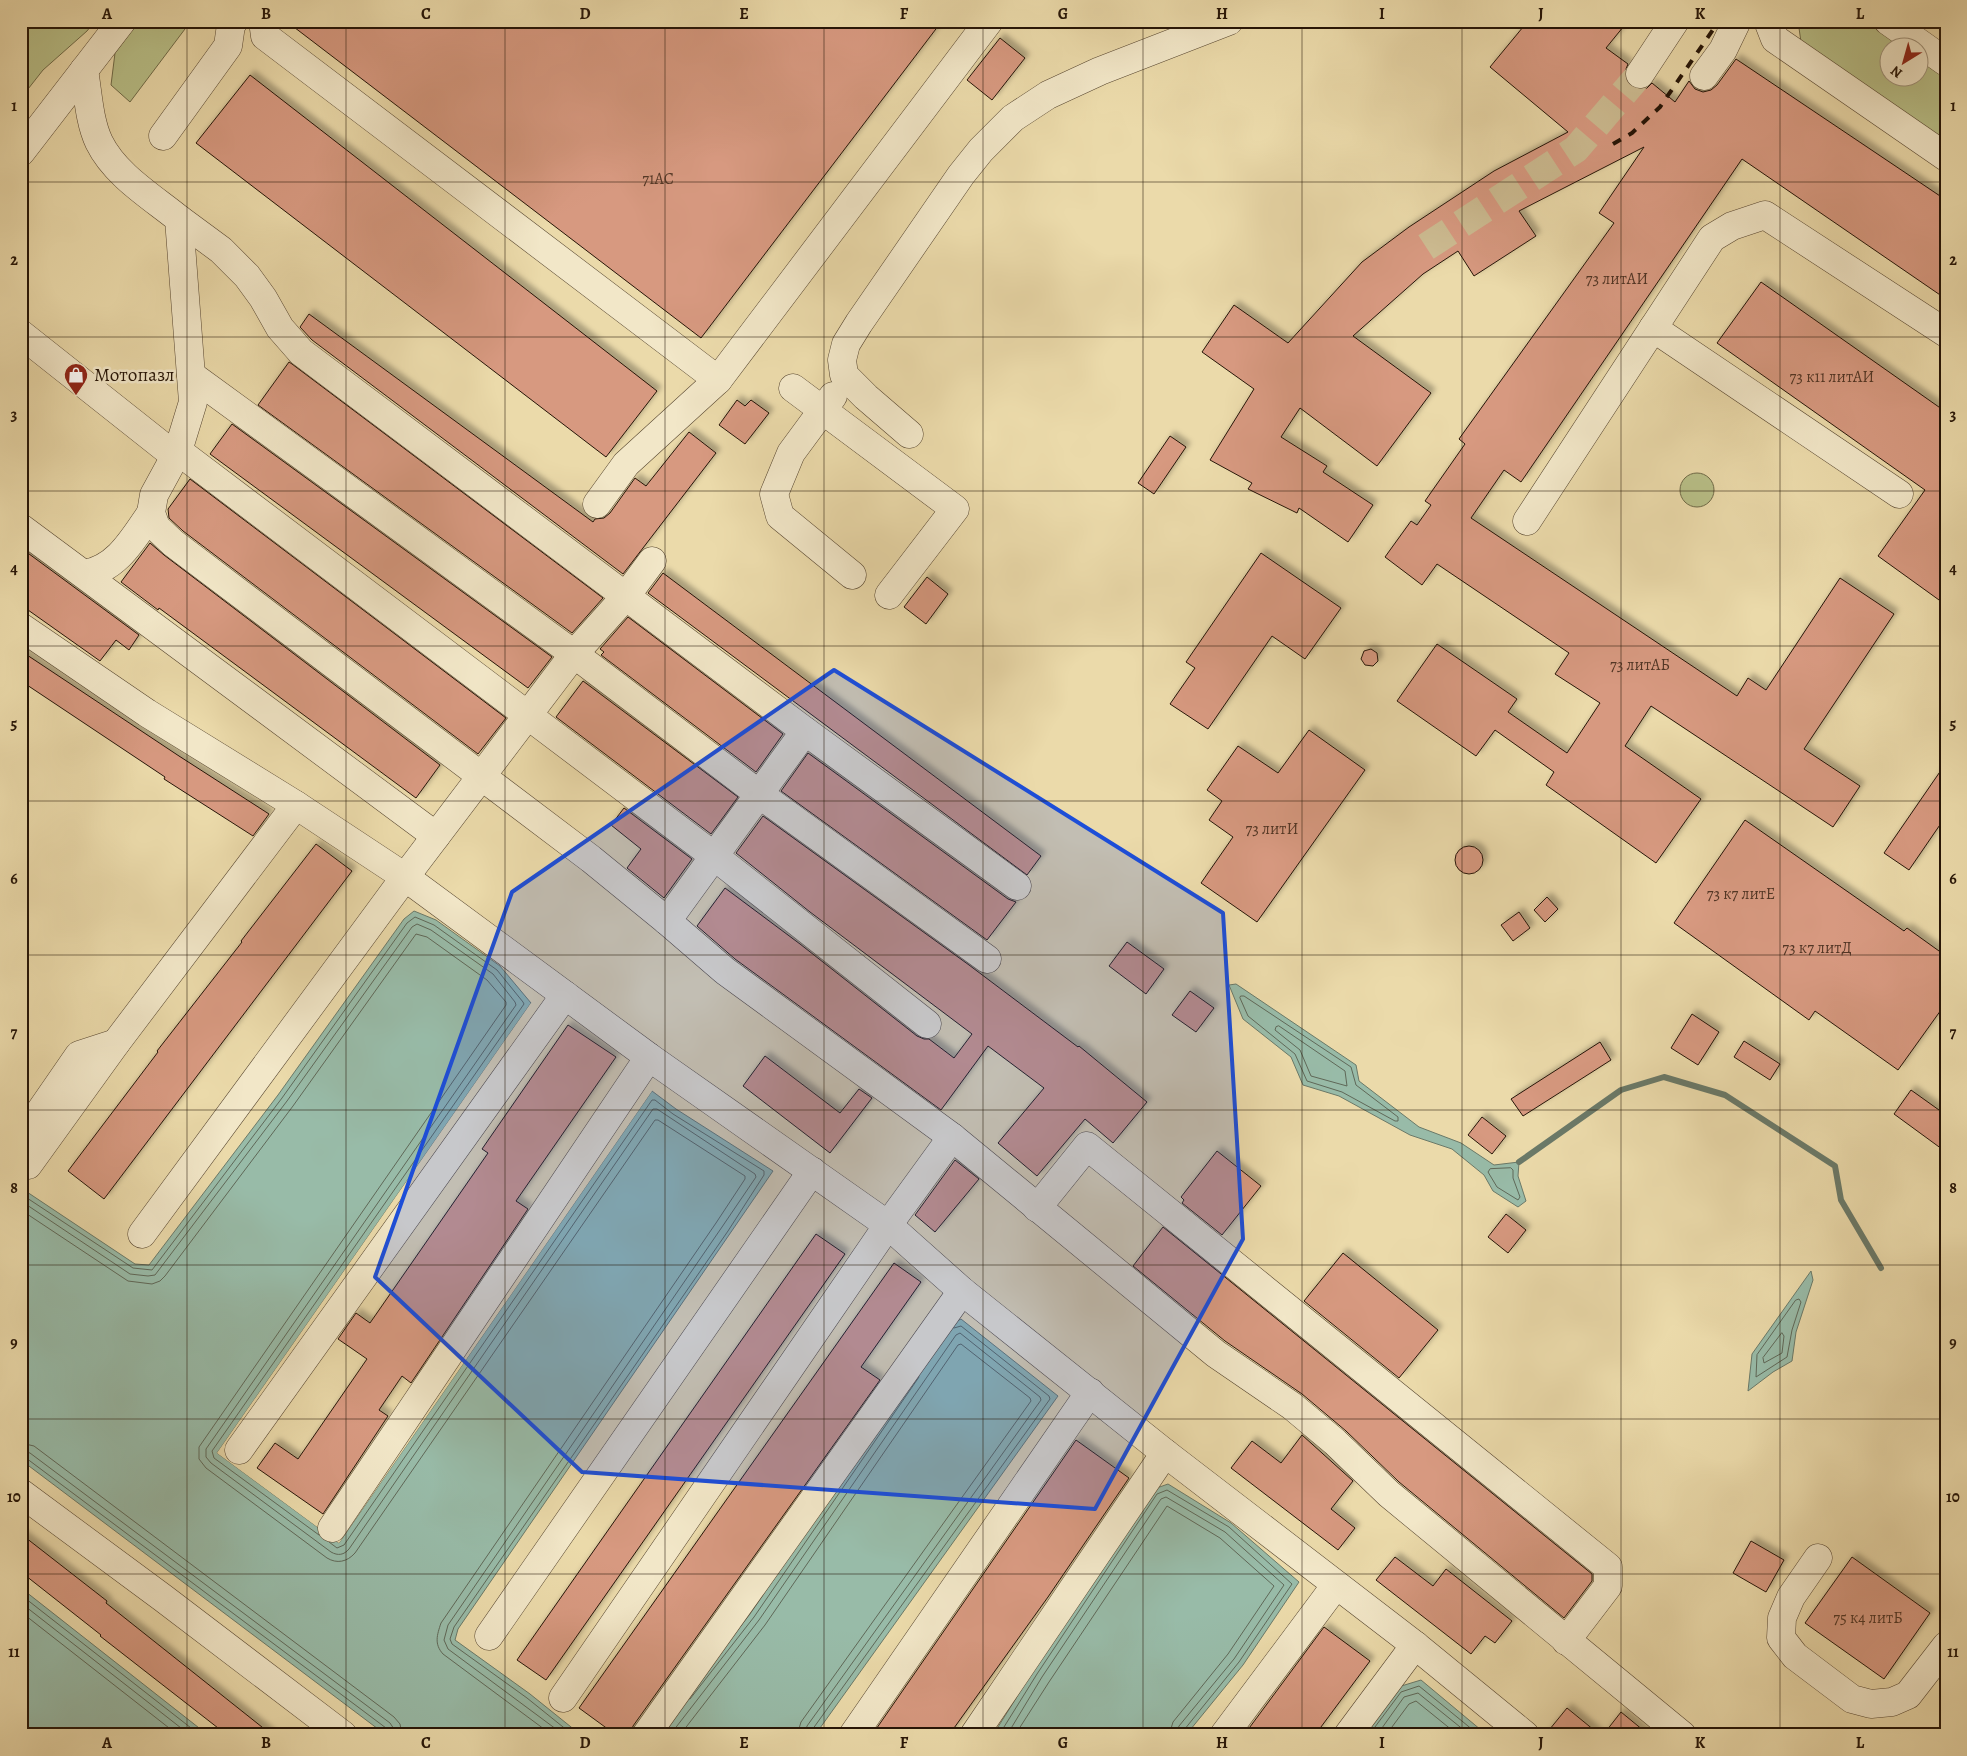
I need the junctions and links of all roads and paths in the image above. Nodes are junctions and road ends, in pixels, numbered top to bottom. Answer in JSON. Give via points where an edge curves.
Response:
{"nodes":[{"id":1,"x":122,"y":21,"type":"edge"},
{"id":2,"x":234,"y":21,"type":"edge"},
{"id":3,"x":263,"y":21,"type":"edge"},
{"id":4,"x":989,"y":21,"type":"edge"},
{"id":5,"x":1229,"y":21,"type":"edge"},
{"id":6,"x":1675,"y":21,"type":"edge"},
{"id":7,"x":1737,"y":21,"type":"edge"},
{"id":8,"x":1768,"y":21,"type":"edge"},
{"id":9,"x":1888,"y":21,"type":"edge"},
{"id":10,"x":1946,"y":62,"type":"edge"},
{"id":11,"x":84,"y":70,"type":"junction"},
{"id":12,"x":1640,"y":74,"type":"tunnel mouth"},
{"id":13,"x":1704,"y":76,"type":"dead end"},
{"id":14,"x":163,"y":136,"type":"dead end"},
{"id":15,"x":21,"y":152,"type":"edge"},
{"id":16,"x":1946,"y":157,"type":"edge"},
{"id":17,"x":179,"y":219,"type":"junction"},
{"id":18,"x":1652,"y":328,"type":"junction"},
{"id":19,"x":1946,"y":333,"type":"edge"},
{"id":20,"x":21,"y":334,"type":"edge"},
{"id":21,"x":191,"y":375,"type":"junction"},
{"id":22,"x":844,"y":376,"type":"junction"},
{"id":23,"x":718,"y":380,"type":"junction"},
{"id":24,"x":793,"y":388,"type":"dead end"},
{"id":25,"x":823,"y":411,"type":"junction"},
{"id":26,"x":909,"y":434,"type":"dead end"},
{"id":27,"x":177,"y":454,"type":"junction"},
{"id":28,"x":1899,"y":494,"type":"dead end"},
{"id":29,"x":597,"y":504,"type":"dead end"},
{"id":30,"x":151,"y":513,"type":"junction"},
{"id":31,"x":1527,"y":521,"type":"dead end"},
{"id":32,"x":21,"y":528,"type":"edge"},
{"id":33,"x":652,"y":561,"type":"dead end"},
{"id":34,"x":84,"y":574,"type":"junction"},
{"id":35,"x":852,"y":575,"type":"dead end"},
{"id":36,"x":889,"y":595,"type":"dead end"},
{"id":37,"x":626,"y":596,"type":"junction"},
{"id":38,"x":21,"y":627,"type":"edge"},
{"id":39,"x":574,"y":654,"type":"junction"},
{"id":40,"x":528,"y":716,"type":"junction"},
{"id":41,"x":805,"y":731,"type":"junction"},
{"id":42,"x":482,"y":776,"type":"junction"},
{"id":43,"x":759,"y":794,"type":"junction"},
{"id":44,"x":296,"y":805,"type":"junction"},
{"id":45,"x":436,"y":836,"type":"junction"},
{"id":46,"x":714,"y":856,"type":"junction"},
{"id":47,"x":405,"y":877,"type":"junction"},
{"id":48,"x":1017,"y":886,"type":"dead end"},
{"id":49,"x":667,"y":921,"type":"junction"},
{"id":50,"x":987,"y":959,"type":"dead end"},
{"id":51,"x":565,"y":995,"type":"junction"},
{"id":52,"x":927,"y":1024,"type":"dead end"},
{"id":53,"x":116,"y":1043,"type":"junction"},
{"id":54,"x":649,"y":1057,"type":"junction"},
{"id":55,"x":952,"y":1137,"type":"junction"},
{"id":56,"x":21,"y":1139,"type":"edge"},
{"id":57,"x":28,"y":1166,"type":"dead end"},
{"id":58,"x":812,"y":1171,"type":"junction"},
{"id":59,"x":1037,"y":1208,"type":"junction"},
{"id":60,"x":888,"y":1226,"type":"junction"},
{"id":61,"x":142,"y":1234,"type":"dead end"},
{"id":62,"x":962,"y":1291,"type":"junction"},
{"id":63,"x":1090,"y":1392,"type":"junction"},
{"id":64,"x":239,"y":1450,"type":"dead end"},
{"id":65,"x":1165,"y":1453,"type":"junction"},
{"id":66,"x":21,"y":1493,"type":"edge"},
{"id":67,"x":332,"y":1528,"type":"dead end"},
{"id":68,"x":1818,"y":1558,"type":"dead end"},
{"id":69,"x":1336,"y":1584,"type":"junction"},
{"id":70,"x":489,"y":1636,"type":"dead end"},
{"id":71,"x":1566,"y":1640,"type":"junction"},
{"id":72,"x":1415,"y":1645,"type":"junction"},
{"id":73,"x":1946,"y":1646,"type":"edge"},
{"id":74,"x":562,"y":1698,"type":"dead end"},
{"id":75,"x":343,"y":1735,"type":"edge"},
{"id":76,"x":646,"y":1735,"type":"edge"},
{"id":77,"x":853,"y":1735,"type":"edge"},
{"id":78,"x":974,"y":1735,"type":"edge"},
{"id":79,"x":1224,"y":1735,"type":"edge"},
{"id":80,"x":1348,"y":1735,"type":"edge"},
{"id":81,"x":1525,"y":1735,"type":"edge"},
{"id":82,"x":1682,"y":1735,"type":"edge"}],
"edges":[{"from":1,"to":11,"type":"street"},
{"from":2,"to":14,"type":"street","via":[[228,46]]},
{"from":3,"to":23,"type":"street","via":[[266,36]]},
{"from":4,"to":23,"type":"street"},
{"from":5,"to":22,"type":"street","via":[[1048,95],[1013,118],[961,175],[859,323],[846,344],[842,360]]},
{"from":6,"to":12,"type":"street"},
{"from":7,"to":13,"type":"street","via":[[1723,50]]},
{"from":8,"to":16,"type":"street","via":[[1775,38]]},
{"from":9,"to":10,"type":"street"},
{"from":11,"to":15,"type":"street"},
{"from":11,"to":17,"type":"street","via":[[99,142],[119,170]]},
{"from":17,"to":21,"type":"street"},
{"from":17,"to":37,"type":"street","via":[[221,250],[247,276],[280,328],[301,352]]},
{"from":18,"to":19,"type":"street","via":[[1712,238],[1732,226],[1764,215]]},
{"from":18,"to":28,"type":"street"},
{"from":18,"to":31,"type":"street"},
{"from":20,"to":27,"type":"street"},
{"from":21,"to":27,"type":"street","via":[[193,402]]},
{"from":21,"to":39,"type":"street"},
{"from":22,"to":25,"type":"street"},
{"from":22,"to":26,"type":"street"},
{"from":23,"to":29,"type":"street","via":[[626,464]]},
{"from":24,"to":25,"type":"street"},
{"from":25,"to":35,"type":"street","via":[[791,453],[774,494],[780,516]]},
{"from":25,"to":36,"type":"street","via":[[955,509]]},
{"from":27,"to":30,"type":"street","via":[[154,495]]},
{"from":27,"to":40,"type":"street"},
{"from":30,"to":34,"type":"street","via":[[111,564]]},
{"from":30,"to":42,"type":"street","via":[[156,527],[173,543]]},
{"from":32,"to":34,"type":"street"},
{"from":33,"to":37,"type":"street"},
{"from":34,"to":45,"type":"street"},
{"from":37,"to":39,"type":"street"},
{"from":37,"to":41,"type":"street"},
{"from":38,"to":44,"type":"street","via":[[147,713]]},
{"from":39,"to":40,"type":"street"},
{"from":39,"to":43,"type":"street"},
{"from":40,"to":42,"type":"street"},
{"from":40,"to":46,"type":"street"},
{"from":41,"to":43,"type":"street"},
{"from":41,"to":48,"type":"street"},
{"from":42,"to":45,"type":"street"},
{"from":42,"to":49,"type":"street"},
{"from":43,"to":46,"type":"street"},
{"from":43,"to":50,"type":"street"},
{"from":44,"to":47,"type":"street"},
{"from":44,"to":53,"type":"street"},
{"from":45,"to":47,"type":"street"},
{"from":46,"to":49,"type":"street"},
{"from":46,"to":52,"type":"street"},
{"from":47,"to":51,"type":"street"},
{"from":47,"to":61,"type":"street"},
{"from":49,"to":55,"type":"street","via":[[725,971]]},
{"from":51,"to":54,"type":"street"},
{"from":51,"to":64,"type":"street"},
{"from":53,"to":56,"type":"street","via":[[79,1055]]},
{"from":53,"to":57,"type":"street"},
{"from":54,"to":58,"type":"street"},
{"from":54,"to":67,"type":"street"},
{"from":55,"to":59,"type":"street"},
{"from":55,"to":60,"type":"street"},
{"from":58,"to":60,"type":"street"},
{"from":58,"to":70,"type":"street"},
{"from":59,"to":71,"type":"street","via":[[1216,1354],[1292,1406],[1389,1494]]},
{"from":59,"to":71,"type":"street","via":[[1087,1146],[1608,1567],[1608,1586]]},
{"from":60,"to":62,"type":"street"},
{"from":60,"to":74,"type":"street"},
{"from":62,"to":63,"type":"street"},
{"from":62,"to":76,"type":"street"},
{"from":63,"to":65,"type":"street"},
{"from":63,"to":77,"type":"street"},
{"from":65,"to":69,"type":"street"},
{"from":65,"to":78,"type":"street"},
{"from":66,"to":75,"type":"street"},
{"from":68,"to":73,"type":"street","via":[[1791,1597],[1782,1618],[1782,1638],[1795,1656],[1852,1698],[1872,1704],[1892,1702],[1908,1695]]},
{"from":69,"to":72,"type":"street"},
{"from":69,"to":79,"type":"street"},
{"from":71,"to":82,"type":"street"},
{"from":72,"to":80,"type":"street"},
{"from":72,"to":81,"type":"street"}]}
